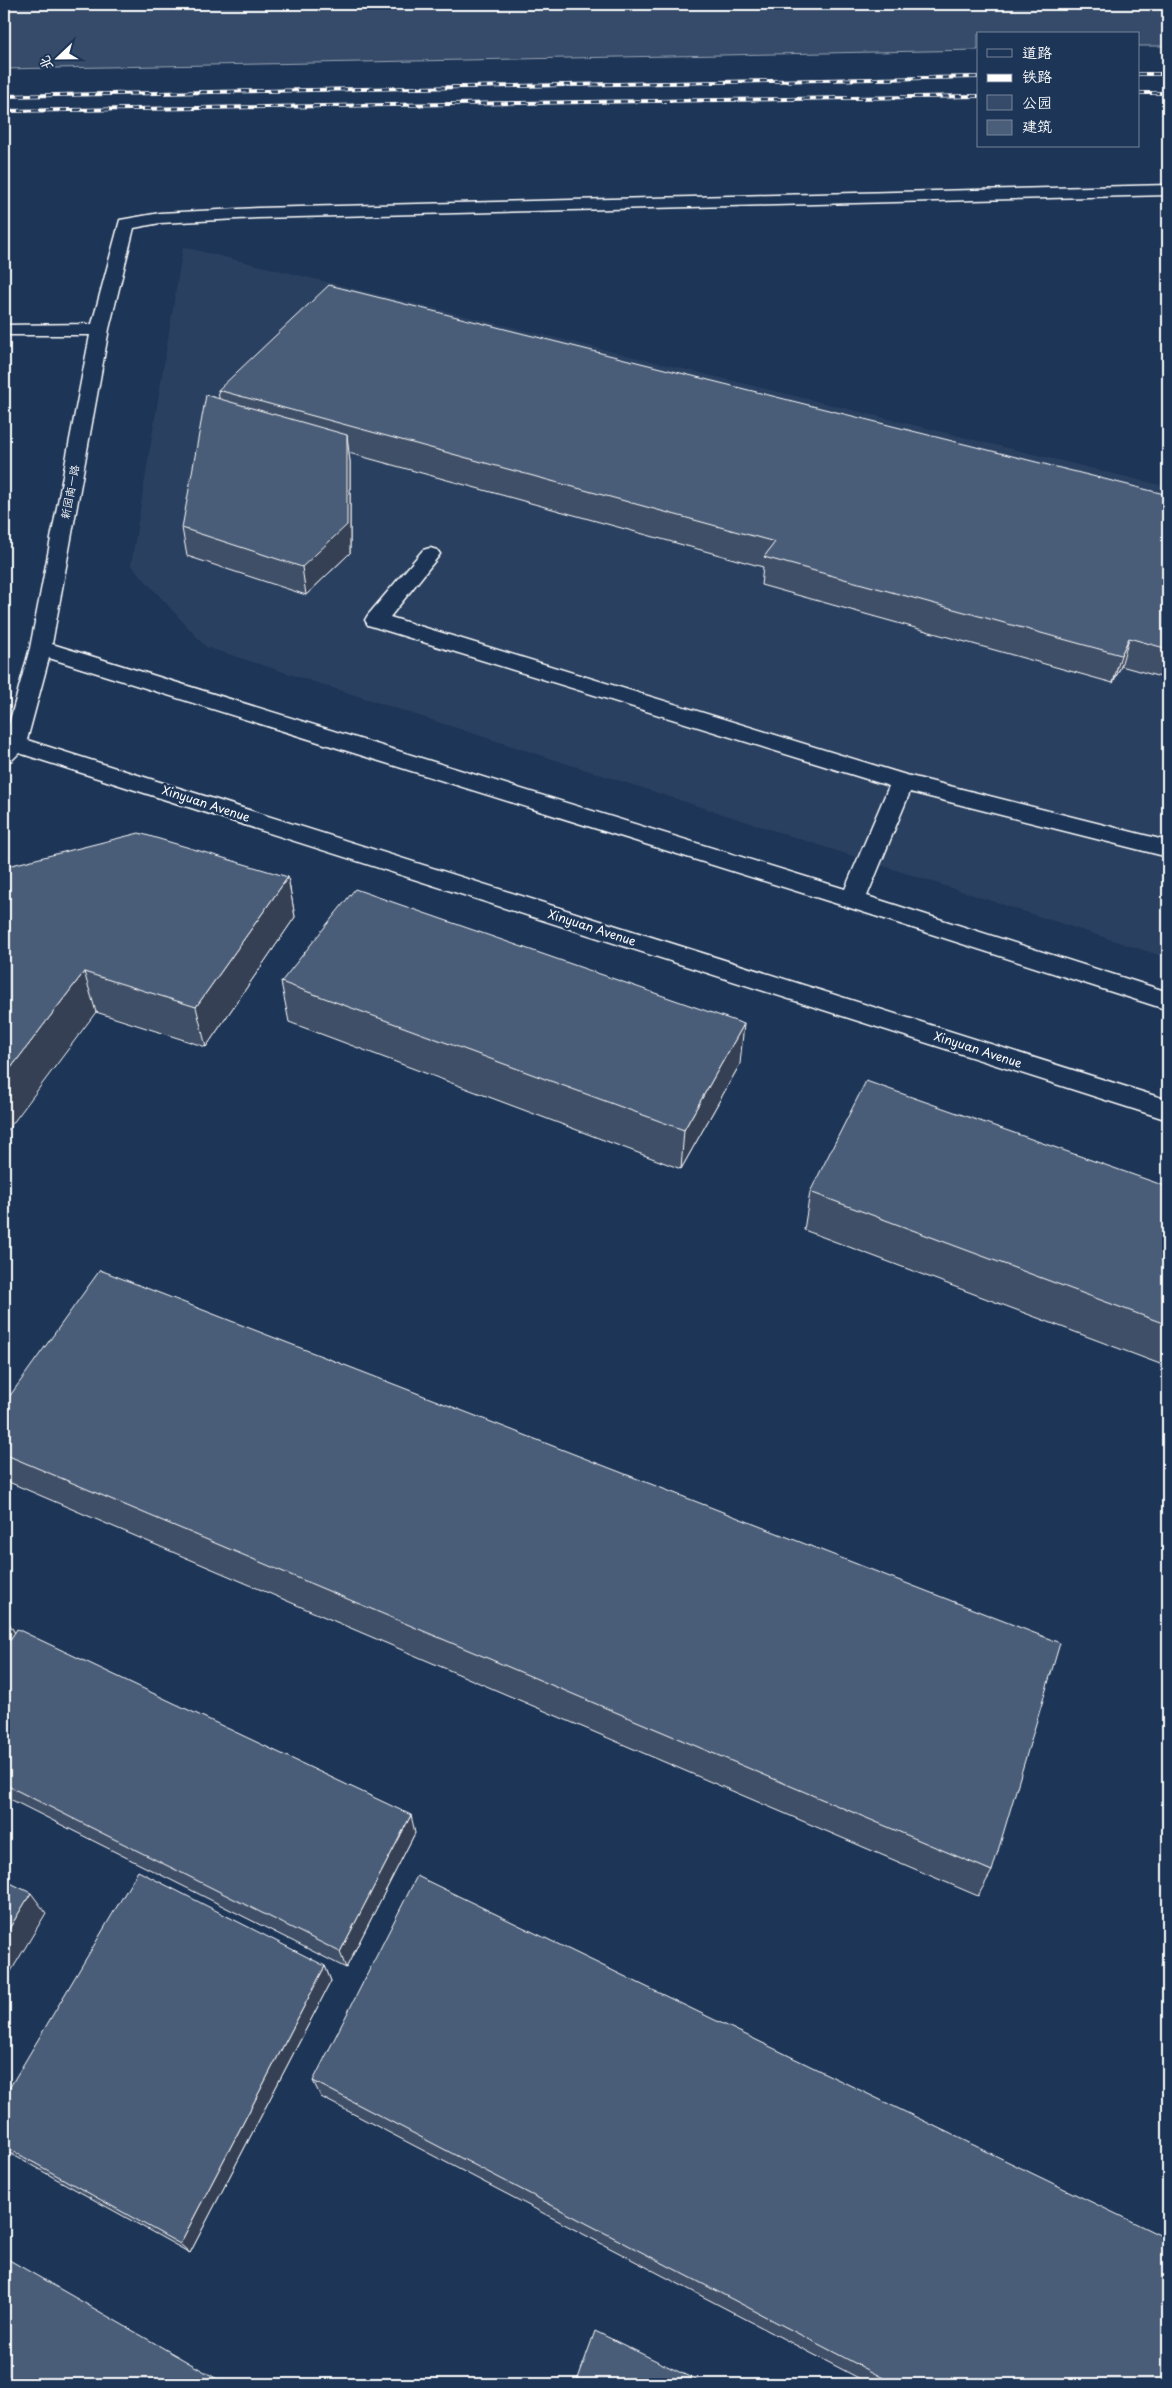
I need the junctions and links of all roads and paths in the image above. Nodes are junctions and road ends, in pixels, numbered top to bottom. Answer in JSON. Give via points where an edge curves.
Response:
{"nodes":[{"id":1,"x":1168,"y":190,"type":"edge"},
{"id":2,"x":100,"y":329,"type":"junction"},
{"id":3,"x":4,"y":330,"type":"edge"},
{"id":4,"x":430,"y":554,"type":"dead end"},
{"id":5,"x":41,"y":648,"type":"junction"},
{"id":6,"x":10,"y":749,"type":"edge"},
{"id":7,"x":902,"y":782,"type":"junction"},
{"id":8,"x":1168,"y":849,"type":"edge"},
{"id":9,"x":853,"y":900,"type":"junction"},
{"id":10,"x":1168,"y":1001,"type":"edge"},
{"id":11,"x":1168,"y":1110,"type":"edge"}],
"edges":[{"from":1,"to":2,"type":"street","name":"新园南一路","via":[[160,218],[126,224]]},
{"from":2,"to":3,"type":"street"},
{"from":2,"to":5,"type":"street","name":"新园南一路"},
{"from":4,"to":7,"type":"street","via":[[376,620]]},
{"from":5,"to":6,"type":"street","name":"新园南一路"},
{"from":5,"to":9,"type":"street"},
{"from":6,"to":11,"type":"street","name":"Xinyuan Avenue"},
{"from":7,"to":8,"type":"street"},
{"from":7,"to":9,"type":"street"},
{"from":9,"to":10,"type":"street"}]}
